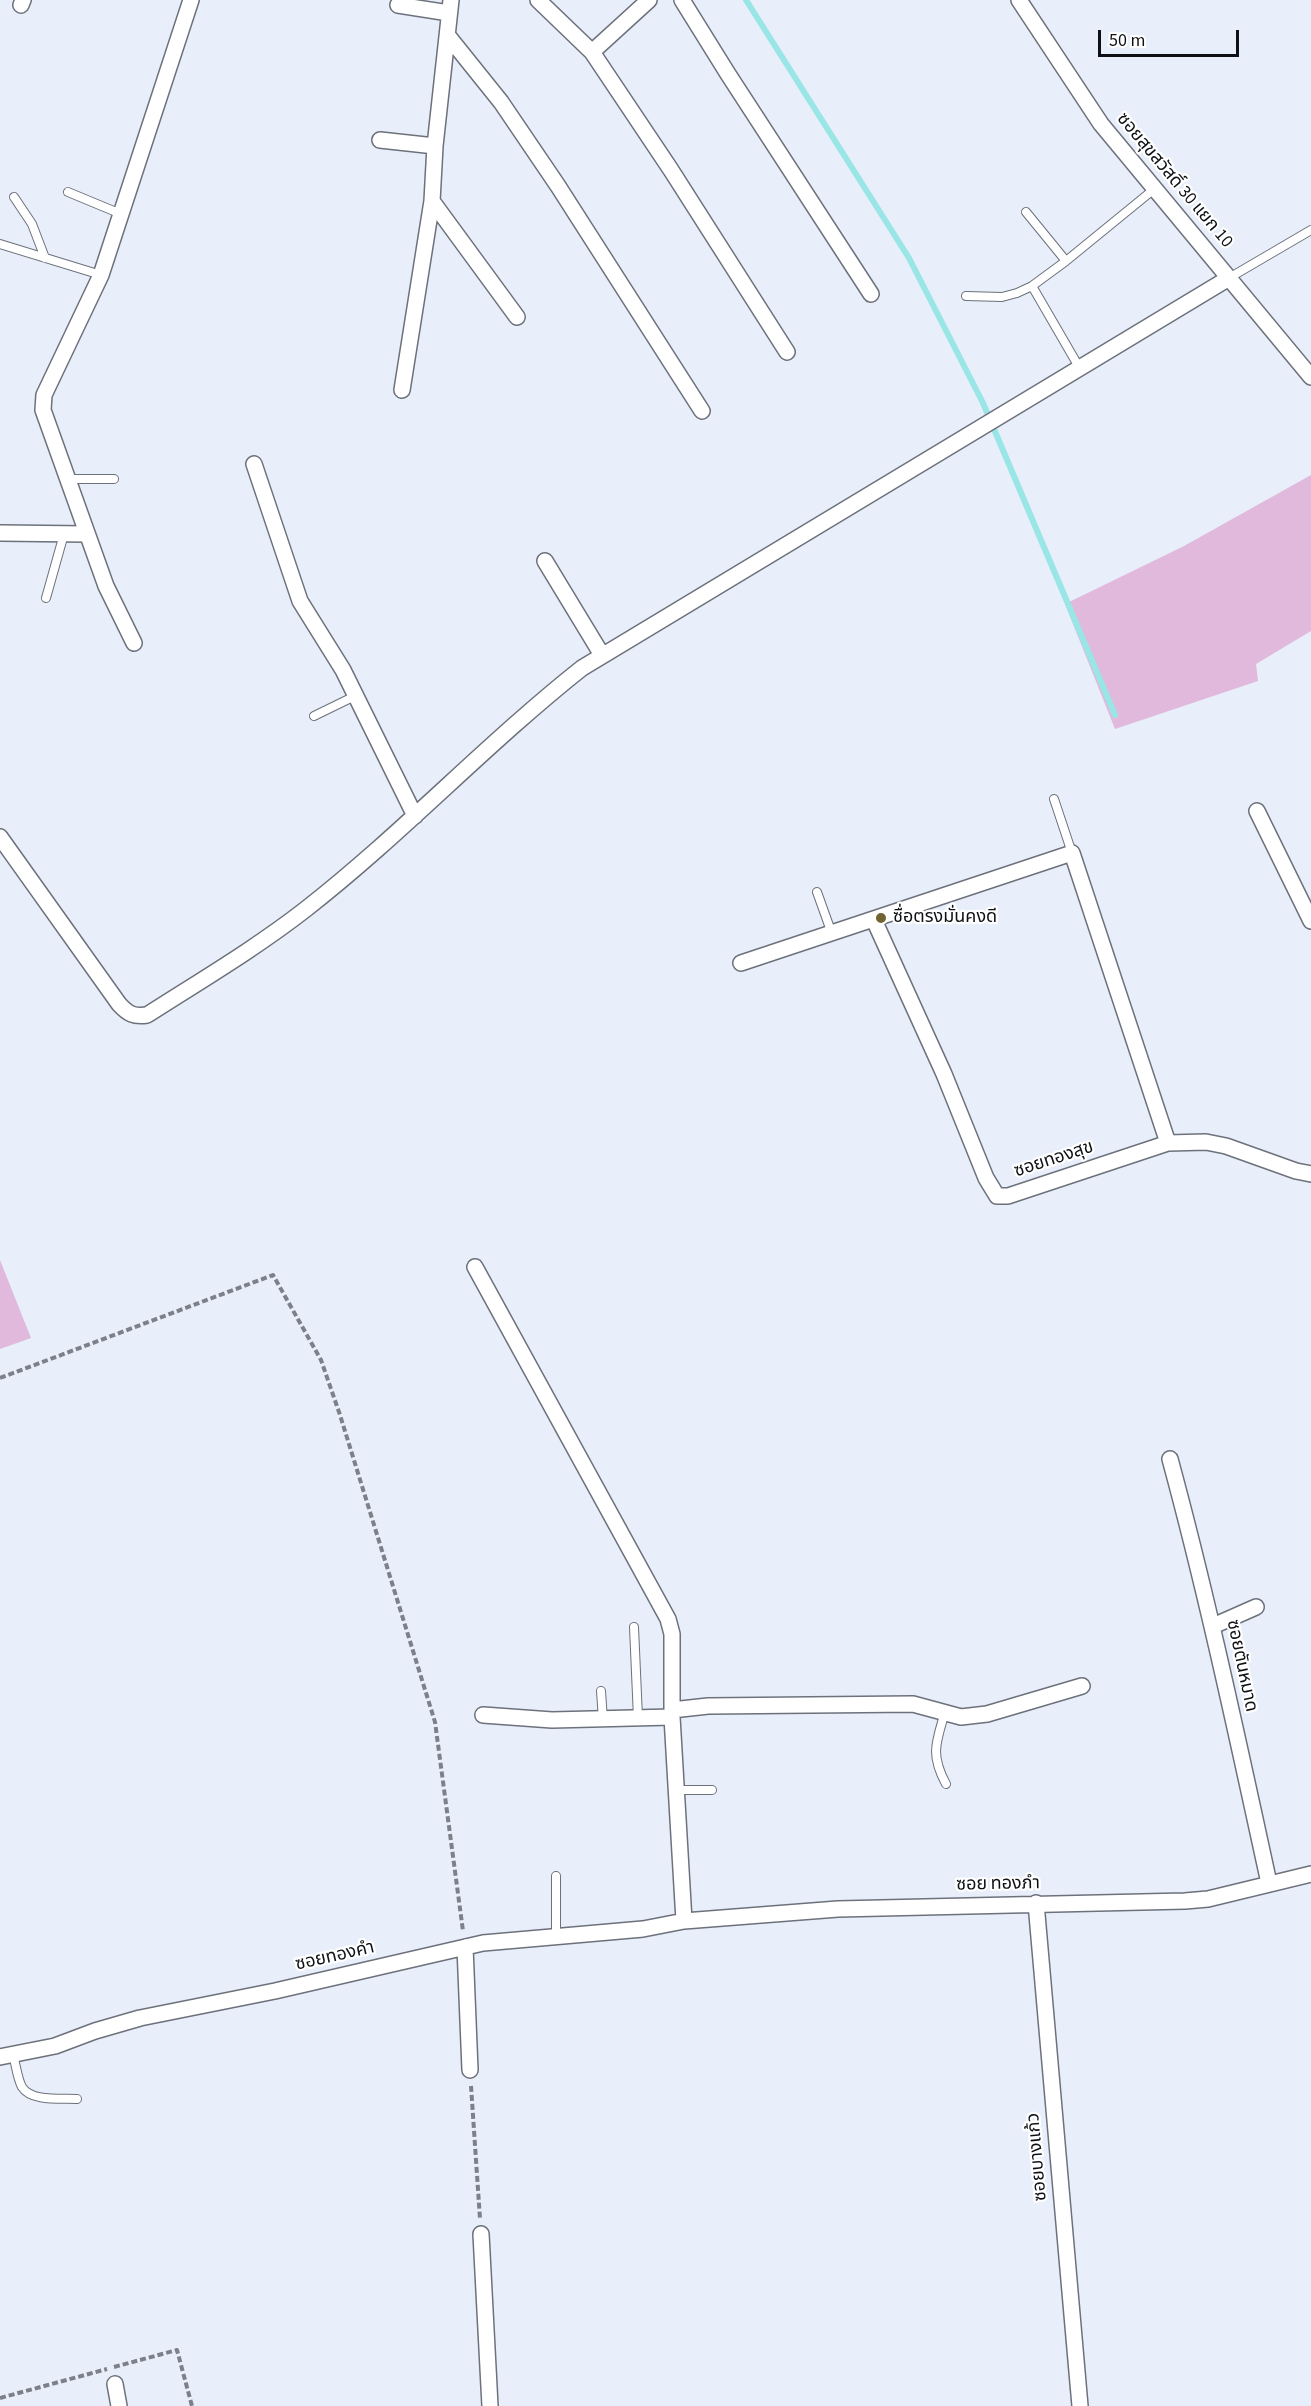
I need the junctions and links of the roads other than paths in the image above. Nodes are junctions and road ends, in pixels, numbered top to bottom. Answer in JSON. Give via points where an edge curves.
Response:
{"nodes":[{"id":1,"x":191,"y":0,"type":"edge"},
{"id":2,"x":538,"y":0,"type":"edge"},
{"id":3,"x":649,"y":0,"type":"edge"},
{"id":4,"x":682,"y":0,"type":"edge"},
{"id":5,"x":1019,"y":0,"type":"edge"},
{"id":6,"x":398,"y":5,"type":"dead end"},
{"id":7,"x":450,"y":6,"type":"edge"},
{"id":8,"x":448,"y":36,"type":"junction"},
{"id":9,"x":592,"y":52,"type":"junction"},
{"id":10,"x":380,"y":140,"type":"dead end"},
{"id":11,"x":435,"y":146,"type":"junction"},
{"id":12,"x":1154,"y":190,"type":"junction"},
{"id":13,"x":68,"y":192,"type":"dead end"},
{"id":14,"x":14,"y":197,"type":"dead end"},
{"id":15,"x":432,"y":201,"type":"junction"},
{"id":16,"x":1026,"y":212,"type":"dead end"},
{"id":17,"x":121,"y":214,"type":"junction"},
{"id":18,"x":1311,"y":230,"type":"edge"},
{"id":19,"x":0,"y":244,"type":"edge"},
{"id":20,"x":45,"y":258,"type":"junction"},
{"id":21,"x":1066,"y":261,"type":"junction"},
{"id":22,"x":101,"y":275,"type":"junction"},
{"id":23,"x":1229,"y":278,"type":"junction"},
{"id":24,"x":1032,"y":286,"type":"junction"},
{"id":25,"x":871,"y":294,"type":"dead end"},
{"id":26,"x":966,"y":296,"type":"dead end"},
{"id":27,"x":517,"y":317,"type":"dead end"},
{"id":28,"x":787,"y":352,"type":"dead end"},
{"id":29,"x":1079,"y":367,"type":"junction"},
{"id":30,"x":1311,"y":377,"type":"edge"},
{"id":31,"x":402,"y":390,"type":"dead end"},
{"id":32,"x":702,"y":411,"type":"dead end"},
{"id":33,"x":254,"y":464,"type":"dead end"},
{"id":34,"x":68,"y":479,"type":"junction"},
{"id":35,"x":114,"y":479,"type":"dead end"},
{"id":36,"x":0,"y":532,"type":"edge"},
{"id":37,"x":64,"y":532,"type":"junction"},
{"id":38,"x":86,"y":534,"type":"junction"},
{"id":39,"x":545,"y":561,"type":"dead end"},
{"id":40,"x":46,"y":598,"type":"dead end"},
{"id":41,"x":134,"y":643,"type":"dead end"},
{"id":42,"x":602,"y":655,"type":"junction"},
{"id":43,"x":356,"y":696,"type":"junction"},
{"id":44,"x":314,"y":716,"type":"dead end"},
{"id":45,"x":1054,"y":799,"type":"dead end"},
{"id":46,"x":1257,"y":811,"type":"dead end"},
{"id":47,"x":415,"y":816,"type":"junction"},
{"id":48,"x":0,"y":837,"type":"edge"},
{"id":49,"x":1072,"y":853,"type":"junction"},
{"id":50,"x":817,"y":892,"type":"dead end"},
{"id":51,"x":874,"y":920,"type":"junction"},
{"id":52,"x":1311,"y":921,"type":"edge"},
{"id":53,"x":831,"y":931,"type":"junction"},
{"id":54,"x":741,"y":963,"type":"dead end"},
{"id":55,"x":1168,"y":1143,"type":"junction"},
{"id":56,"x":1311,"y":1174,"type":"edge"},
{"id":57,"x":475,"y":1267,"type":"dead end"},
{"id":58,"x":1170,"y":1459,"type":"dead end"},
{"id":59,"x":1256,"y":1607,"type":"dead end"},
{"id":60,"x":1213,"y":1626,"type":"junction"},
{"id":61,"x":634,"y":1627,"type":"dead end"},
{"id":62,"x":1082,"y":1686,"type":"dead end"},
{"id":63,"x":601,"y":1691,"type":"dead end"},
{"id":64,"x":945,"y":1712,"type":"junction"},
{"id":65,"x":672,"y":1713,"type":"junction"},
{"id":66,"x":483,"y":1715,"type":"dead end"},
{"id":67,"x":638,"y":1718,"type":"junction"},
{"id":68,"x":603,"y":1720,"type":"junction"},
{"id":69,"x":946,"y":1784,"type":"dead end"},
{"id":70,"x":676,"y":1790,"type":"junction"},
{"id":71,"x":712,"y":1790,"type":"dead end"},
{"id":72,"x":1311,"y":1874,"type":"edge"},
{"id":73,"x":556,"y":1876,"type":"dead end"},
{"id":74,"x":1269,"y":1883,"type":"junction"},
{"id":75,"x":1036,"y":1903,"type":"junction"},
{"id":76,"x":684,"y":1921,"type":"junction"},
{"id":77,"x":556,"y":1937,"type":"junction"},
{"id":78,"x":465,"y":1947,"type":"junction"},
{"id":79,"x":7,"y":2056,"type":"edge"},
{"id":80,"x":470,"y":2070,"type":"road end"},
{"id":81,"x":77,"y":2099,"type":"dead end"},
{"id":82,"x":481,"y":2234,"type":"road end"},
{"id":83,"x":115,"y":2384,"type":"dead end"},
{"id":84,"x":119,"y":2406,"type":"edge"},
{"id":85,"x":490,"y":2406,"type":"edge"},
{"id":86,"x":1080,"y":2406,"type":"edge"}],
"edges":[{"from":1,"to":17,"type":"street"},
{"from":2,"to":9,"type":"street"},
{"from":3,"to":9,"type":"street"},
{"from":4,"to":25,"type":"street"},
{"from":5,"to":12,"type":"street","name":"ซอยสุขสวัสดิ์ 30 แยก 10","via":[[1101,124]]},
{"from":6,"to":7,"type":"street"},
{"from":7,"to":8,"type":"street"},
{"from":8,"to":11,"type":"street"},
{"from":8,"to":32,"type":"street","via":[[501,102],[558,186]]},
{"from":9,"to":28,"type":"street"},
{"from":10,"to":11,"type":"street"},
{"from":11,"to":15,"type":"street"},
{"from":12,"to":21,"type":"lane"},
{"from":12,"to":23,"type":"street","name":"ซอยสุขสวัสดิ์ 30 แยก 10"},
{"from":13,"to":17,"type":"lane"},
{"from":14,"to":20,"type":"lane","via":[[32,224]]},
{"from":15,"to":27,"type":"street"},
{"from":15,"to":31,"type":"street"},
{"from":16,"to":21,"type":"lane"},
{"from":17,"to":22,"type":"street"},
{"from":18,"to":23,"type":"lane"},
{"from":19,"to":20,"type":"lane"},
{"from":20,"to":22,"type":"lane"},
{"from":21,"to":24,"type":"lane"},
{"from":22,"to":34,"type":"street","via":[[44,395],[43,410]]},
{"from":23,"to":29,"type":"street"},
{"from":23,"to":30,"type":"street","name":"ซอยสุขสวัสดิ์ 30 แยก 10"},
{"from":24,"to":26,"type":"lane","via":[[1002,297]]},
{"from":24,"to":29,"type":"lane"},
{"from":29,"to":42,"type":"street"},
{"from":33,"to":43,"type":"street","via":[[300,601]]},
{"from":34,"to":35,"type":"lane"},
{"from":34,"to":38,"type":"street"},
{"from":36,"to":37,"type":"street"},
{"from":37,"to":38,"type":"street"},
{"from":37,"to":40,"type":"lane"},
{"from":38,"to":41,"type":"street"},
{"from":39,"to":42,"type":"street"},
{"from":42,"to":47,"type":"street","via":[[548,694]]},
{"from":43,"to":44,"type":"lane"},
{"from":43,"to":47,"type":"street"},
{"from":45,"to":49,"type":"lane"},
{"from":46,"to":52,"type":"street"},
{"from":47,"to":48,"type":"street","via":[[273,933],[147,1016],[138,1017],[119,1004]]},
{"from":49,"to":51,"type":"street"},
{"from":49,"to":55,"type":"street"},
{"from":50,"to":53,"type":"lane"},
{"from":51,"to":53,"type":"street"},
{"from":51,"to":55,"type":"street","name":"ซอยทองสุข","via":[[997,1196],[1008,1196]]},
{"from":53,"to":54,"type":"street"},
{"from":55,"to":56,"type":"street","name":"ซอยทองสุข","via":[[1226,1146]]},
{"from":57,"to":65,"type":"street","via":[[668,1619],[672,1634]]},
{"from":58,"to":60,"type":"street","name":"ซอยตันหมาด"},
{"from":59,"to":60,"type":"street"},
{"from":60,"to":74,"type":"street","name":"ซอยตันหมาด"},
{"from":61,"to":67,"type":"lane"},
{"from":62,"to":64,"type":"street","via":[[987,1714],[961,1717]]},
{"from":63,"to":68,"type":"lane"},
{"from":64,"to":65,"type":"street","via":[[913,1704],[708,1706]]},
{"from":64,"to":69,"type":"lane","via":[[935,1752]]},
{"from":65,"to":67,"type":"street"},
{"from":65,"to":70,"type":"street"},
{"from":66,"to":68,"type":"street"},
{"from":67,"to":68,"type":"street"},
{"from":70,"to":71,"type":"lane"},
{"from":70,"to":76,"type":"street"},
{"from":72,"to":74,"type":"street","name":"ซอย ทองภํา"},
{"from":73,"to":77,"type":"lane"},
{"from":74,"to":75,"type":"street","name":"ซอย ทองภํา","via":[[1185,1901]]},
{"from":75,"to":76,"type":"street","name":"ซอย ทองภํา","via":[[838,1909]]},
{"from":75,"to":86,"type":"street","name":"ซอยบางแก้ว"},
{"from":76,"to":77,"type":"street","name":"ซอยทองคำ"},
{"from":77,"to":78,"type":"street","name":"ซอยทองคำ"},
{"from":78,"to":79,"type":"street","name":"ซอยทองคำ","via":[[141,2018],[55,2046]]},
{"from":78,"to":80,"type":"street"},
{"from":79,"to":81,"type":"lane","via":[[28,2093]]},
{"from":82,"to":85,"type":"street"},
{"from":83,"to":84,"type":"street"}]}
